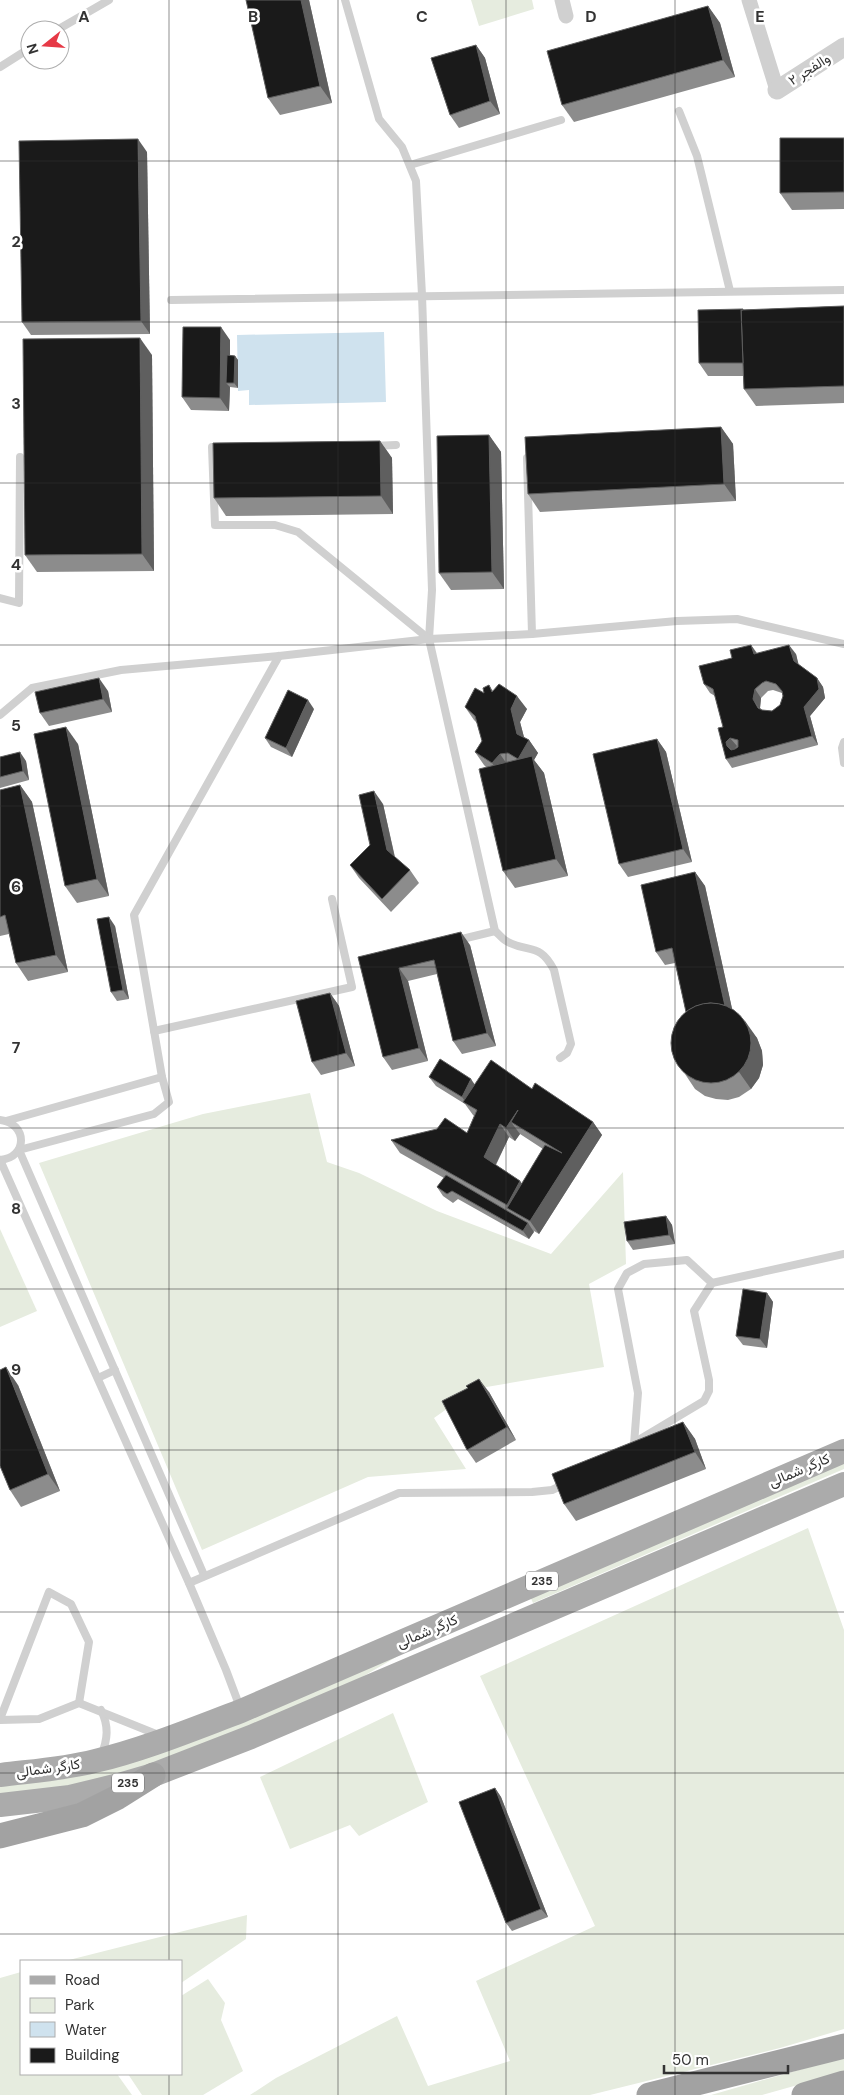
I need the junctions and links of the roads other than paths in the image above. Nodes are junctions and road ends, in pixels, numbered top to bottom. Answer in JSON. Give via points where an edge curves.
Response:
{"nodes":[{"id":1,"x":109,"y":0,"type":"edge"},
{"id":2,"x":345,"y":0,"type":"edge"},
{"id":3,"x":562,"y":0,"type":"edge"},
{"id":4,"x":749,"y":0,"type":"edge"},
{"id":5,"x":566,"y":16,"type":"dead end"},
{"id":6,"x":70,"y":22,"type":"edge"},
{"id":7,"x":844,"y":47,"type":"edge"},
{"id":8,"x":20,"y":54,"type":"edge"},
{"id":9,"x":0,"y":67,"type":"edge"},
{"id":10,"x":777,"y":90,"type":"joint"},
{"id":11,"x":679,"y":111,"type":"dead end"},
{"id":12,"x":561,"y":120,"type":"edge"},
{"id":13,"x":410,"y":165,"type":"junction"},
{"id":14,"x":844,"y":290,"type":"edge"},
{"id":15,"x":730,"y":291,"type":"junction"},
{"id":16,"x":422,"y":295,"type":"junction"},
{"id":17,"x":170,"y":300,"type":"dead end"},
{"id":18,"x":396,"y":445,"type":"dead end"},
{"id":19,"x":367,"y":446,"type":"edge"},
{"id":20,"x":231,"y":447,"type":"edge"},
{"id":21,"x":526,"y":450,"type":"edge"},
{"id":22,"x":20,"y":457,"type":"dead end"},
{"id":23,"x":0,"y":598,"type":"edge"},
{"id":24,"x":532,"y":634,"type":"junction"},
{"id":25,"x":430,"y":639,"type":"junction"},
{"id":26,"x":844,"y":644,"type":"edge"},
{"id":27,"x":278,"y":656,"type":"junction"},
{"id":28,"x":0,"y":715,"type":"edge"},
{"id":29,"x":844,"y":742,"type":"edge"},
{"id":30,"x":844,"y":763,"type":"edge"},
{"id":31,"x":332,"y":900,"type":"dead end"},
{"id":32,"x":495,"y":931,"type":"junction"},
{"id":33,"x":449,"y":943,"type":"edge"},
{"id":34,"x":154,"y":1031,"type":"junction"},
{"id":35,"x":560,"y":1058,"type":"dead end"},
{"id":36,"x":162,"y":1077,"type":"junction"},
{"id":37,"x":3,"y":1121,"type":"edge"},
{"id":38,"x":18,"y":1150,"type":"junction"},
{"id":39,"x":0,"y":1160,"type":"edge"},
{"id":40,"x":844,"y":1254,"type":"edge"},
{"id":41,"x":712,"y":1283,"type":"junction"},
{"id":42,"x":114,"y":1370,"type":"junction"},
{"id":43,"x":98,"y":1378,"type":"junction"},
{"id":44,"x":634,"y":1444,"type":"junction"},
{"id":45,"x":626,"y":1448,"type":"edge"},
{"id":46,"x":844,"y":1451,"type":"edge"},
{"id":47,"x":571,"y":1480,"type":"edge"},
{"id":48,"x":844,"y":1484,"type":"edge"},
{"id":49,"x":204,"y":1575,"type":"junction"},
{"id":50,"x":189,"y":1583,"type":"junction"},
{"id":51,"x":432,"y":1628,"type":"junction"},
{"id":52,"x":444,"y":1655,"type":"junction"},
{"id":53,"x":79,"y":1703,"type":"junction"},
{"id":54,"x":100,"y":1710,"type":"junction"},
{"id":55,"x":241,"y":1711,"type":"junction"},
{"id":56,"x":0,"y":1720,"type":"edge"},
{"id":57,"x":167,"y":1739,"type":"junction"},
{"id":58,"x":99,"y":1760,"type":"junction"},
{"id":59,"x":0,"y":1775,"type":"edge"},
{"id":60,"x":153,"y":1775,"type":"junction"},
{"id":61,"x":0,"y":1805,"type":"edge"},
{"id":62,"x":0,"y":1836,"type":"edge"},
{"id":63,"x":844,"y":2046,"type":"edge"},
{"id":64,"x":844,"y":2083,"type":"edge"},
{"id":65,"x":649,"y":2095,"type":"edge"},
{"id":66,"x":804,"y":2095,"type":"edge"}],
"edges":[{"from":1,"to":6,"type":"lane"},
{"from":2,"to":13,"type":"lane","via":[[379,120],[402,147]]},
{"from":3,"to":5,"type":"street"},
{"from":4,"to":10,"type":"street","name":"والفجر ۲"},
{"from":7,"to":10,"type":"street","name":"والفجر ۲"},
{"from":8,"to":9,"type":"lane"},
{"from":11,"to":15,"type":"lane","via":[[698,156]]},
{"from":12,"to":13,"type":"lane"},
{"from":13,"to":16,"type":"lane","via":[[416,181]]},
{"from":14,"to":15,"type":"lane"},
{"from":15,"to":16,"type":"lane"},
{"from":16,"to":17,"type":"lane"},
{"from":16,"to":25,"type":"lane","via":[[432,590]]},
{"from":18,"to":19,"type":"lane"},
{"from":20,"to":25,"type":"lane","via":[[212,447],[215,524],[275,525],[298,532]]},
{"from":21,"to":24,"type":"lane"},
{"from":22,"to":23,"type":"lane","via":[[20,602]]},
{"from":24,"to":25,"type":"lane"},
{"from":24,"to":26,"type":"lane","via":[[737,619]]},
{"from":25,"to":27,"type":"lane"},
{"from":25,"to":32,"type":"lane"},
{"from":27,"to":28,"type":"lane","via":[[121,670],[32,688]]},
{"from":27,"to":34,"type":"lane","via":[[134,915]]},
{"from":29,"to":30,"type":"lane"},
{"from":31,"to":34,"type":"lane","via":[[352,987]]},
{"from":32,"to":33,"type":"lane"},
{"from":32,"to":35,"type":"lane","via":[[507,942],[539,951],[554,970],[571,1044]]},
{"from":34,"to":36,"type":"lane"},
{"from":36,"to":37,"type":"lane"},
{"from":36,"to":38,"type":"lane","via":[[169,1102],[154,1114]]},
{"from":37,"to":38,"type":"lane","via":[[12,1124],[20,1133]]},
{"from":38,"to":39,"type":"lane","via":[[11,1158]]},
{"from":38,"to":42,"type":"lane"},
{"from":39,"to":43,"type":"lane"},
{"from":40,"to":41,"type":"lane"},
{"from":41,"to":44,"type":"lane","via":[[694,1311],[709,1391],[704,1401]]},
{"from":41,"to":44,"type":"lane","via":[[687,1260],[644,1264],[627,1273],[618,1289],[638,1393]]},
{"from":42,"to":43,"type":"lane"},
{"from":42,"to":49,"type":"lane"},
{"from":43,"to":50,"type":"lane"},
{"from":44,"to":45,"type":"lane"},
{"from":46,"to":51,"type":"main road","name":"کارگر شمالی","number":"235"},
{"from":47,"to":49,"type":"lane","via":[[552,1490],[532,1492],[399,1493]]},
{"from":48,"to":52,"type":"main road","name":"کارگر شمالی","number":"235"},
{"from":49,"to":50,"type":"lane"},
{"from":50,"to":55,"type":"lane"},
{"from":51,"to":52,"type":"main road"},
{"from":51,"to":55,"type":"main road","name":"کارگر شمالی","number":"235"},
{"from":52,"to":60,"type":"main road","name":"کارگر شمالی","number":"235"},
{"from":53,"to":54,"type":"lane"},
{"from":53,"to":56,"type":"lane","via":[[39,1718]]},
{"from":53,"to":56,"type":"lane","via":[[89,1642],[71,1604],[50,1592]]},
{"from":54,"to":57,"type":"lane"},
{"from":54,"to":58,"type":"lane","via":[[106,1720],[107,1732]]},
{"from":55,"to":57,"type":"main road","name":"کارگر شمالی","number":"235"},
{"from":57,"to":58,"type":"main road","name":"کارگر شمالی","number":"235"},
{"from":58,"to":59,"type":"main road","name":"کارگر شمالی","number":"235"},
{"from":60,"to":61,"type":"main road","name":"کارگر شمالی","number":"235","via":[[70,1797]]},
{"from":60,"to":62,"type":"highway","via":[[82,1815]]},
{"from":63,"to":65,"type":"highway"},
{"from":64,"to":66,"type":"highway"}]}
